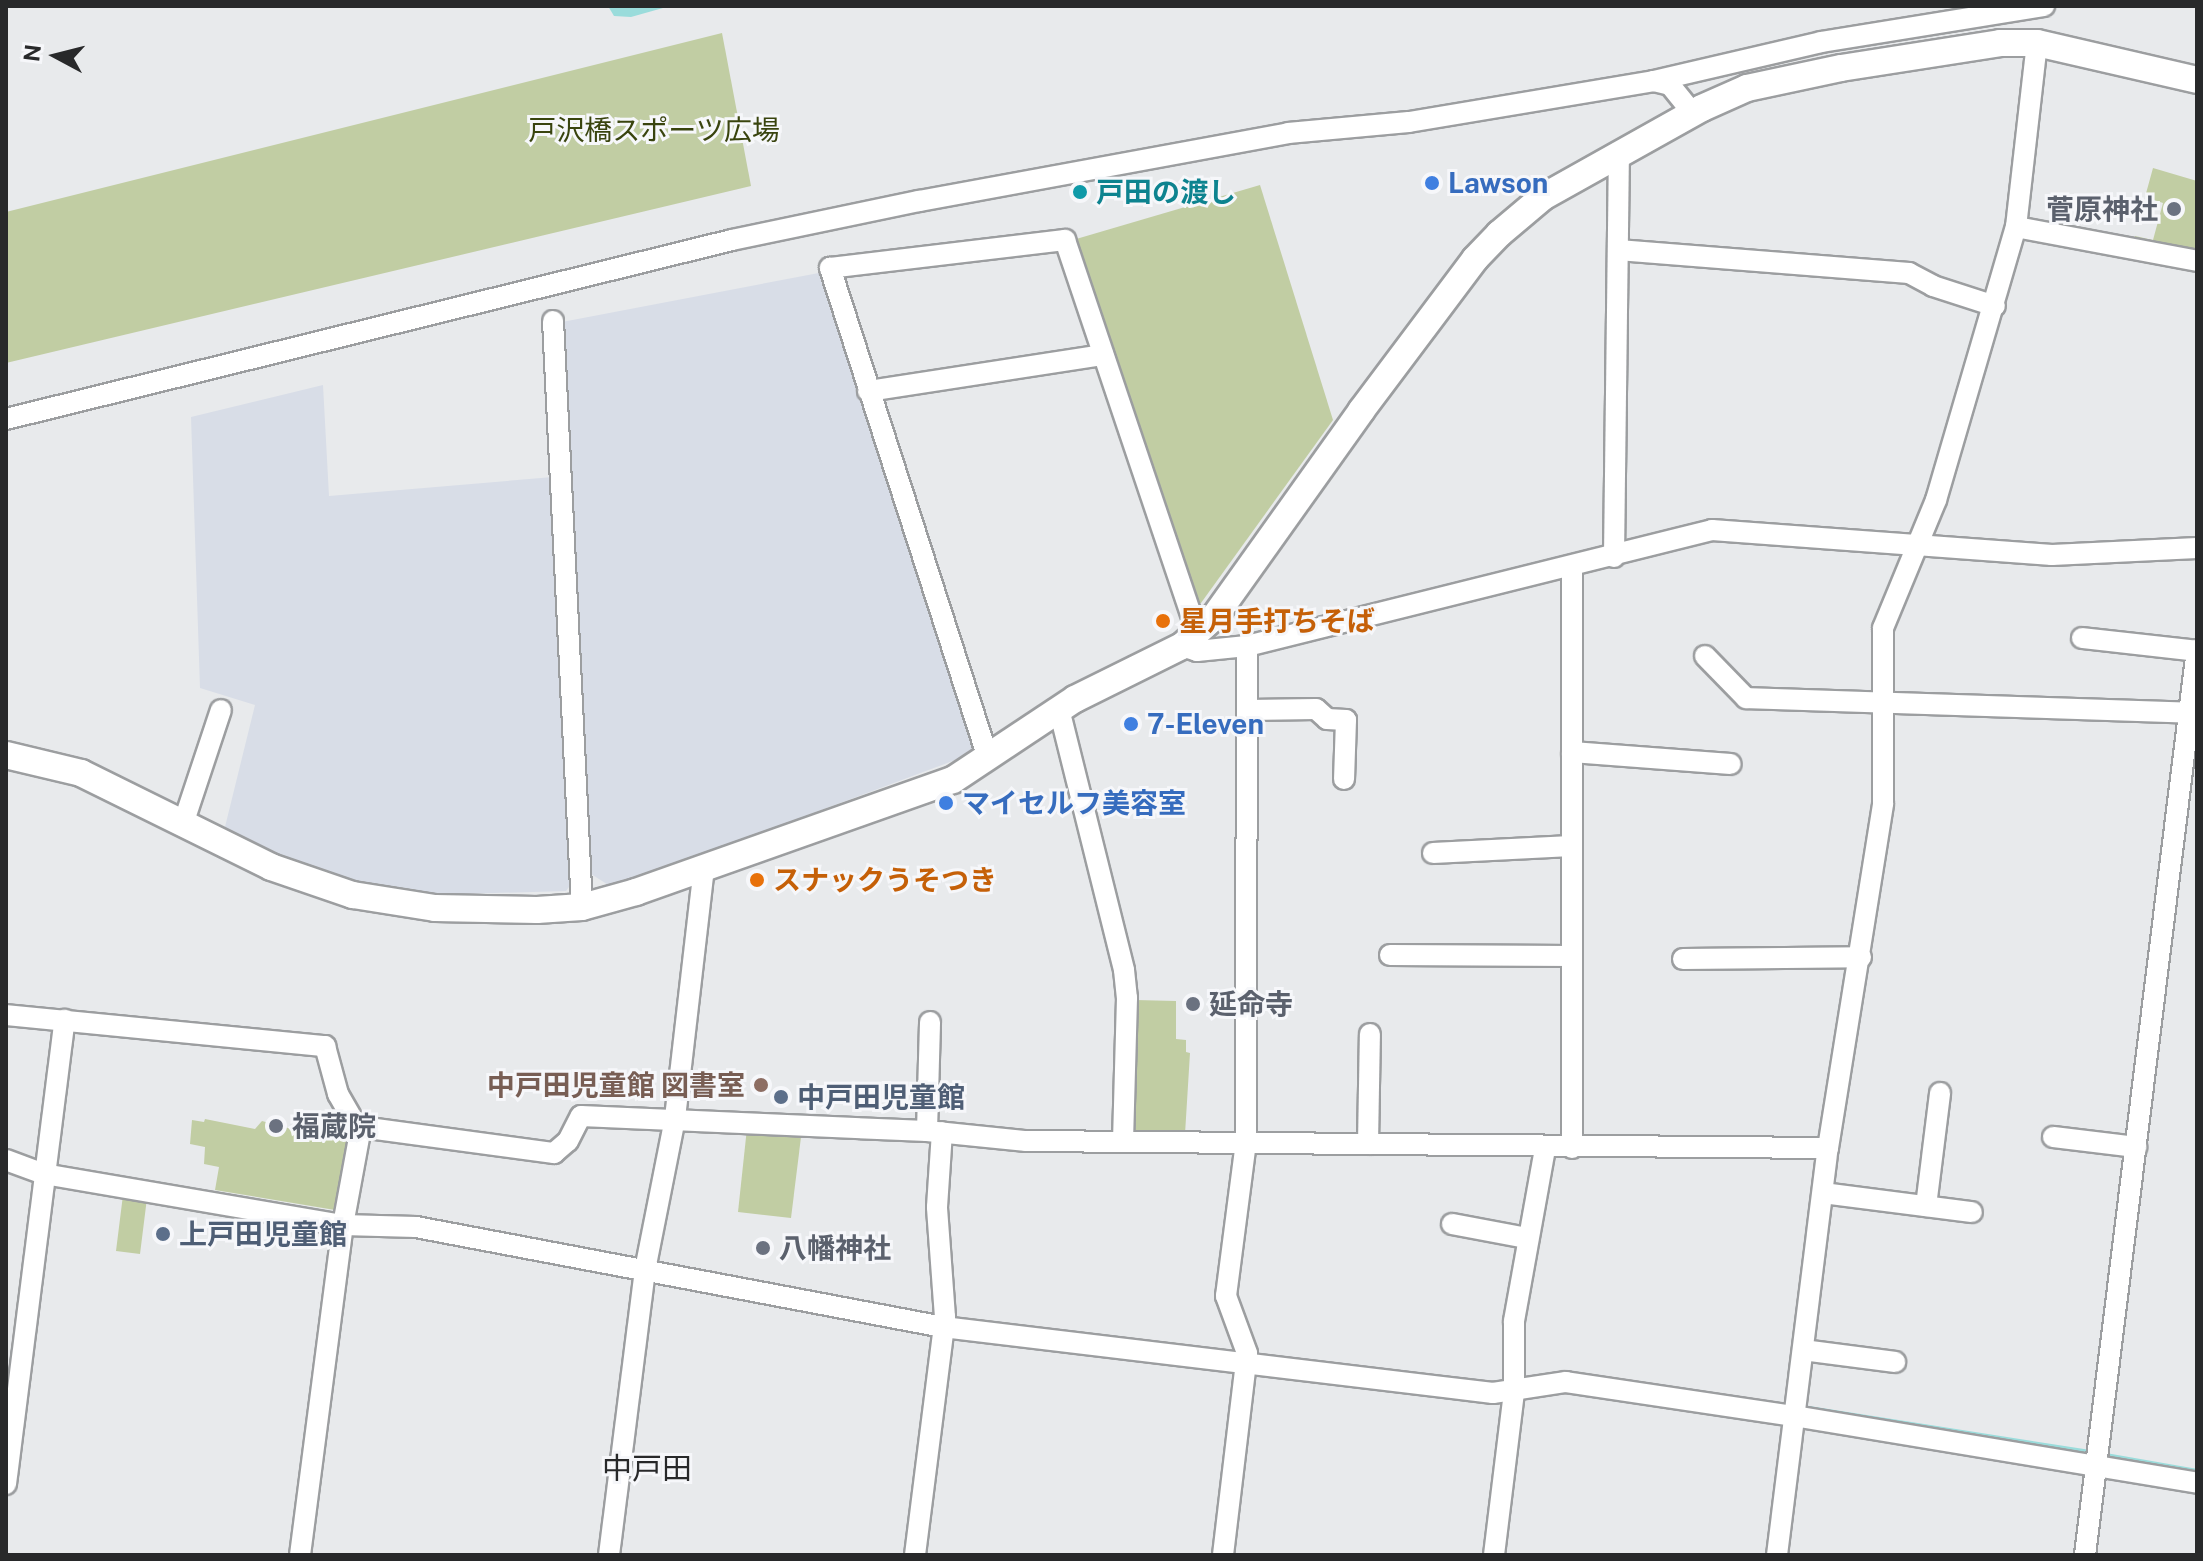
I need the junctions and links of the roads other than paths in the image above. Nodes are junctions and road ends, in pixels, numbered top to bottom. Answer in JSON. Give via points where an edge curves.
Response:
{"nodes":[{"id":1,"x":2044,"y":6,"type":"edge"},
{"id":2,"x":2037,"y":43,"type":"junction"},
{"id":3,"x":2197,"y":80,"type":"edge"},
{"id":4,"x":1654,"y":81,"type":"junction"},
{"id":5,"x":1693,"y":113,"type":"junction"},
{"id":6,"x":1619,"y":154,"type":"junction"},
{"id":7,"x":2016,"y":227,"type":"junction"},
{"id":8,"x":1618,"y":250,"type":"junction"},
{"id":9,"x":2197,"y":261,"type":"edge"},
{"id":10,"x":1995,"y":306,"type":"junction"},
{"id":11,"x":553,"y":321,"type":"dead end"},
{"id":12,"x":1103,"y":355,"type":"junction"},
{"id":13,"x":868,"y":391,"type":"junction"},
{"id":14,"x":6,"y":419,"type":"edge"},
{"id":15,"x":1916,"y":545,"type":"junction"},
{"id":16,"x":2197,"y":548,"type":"edge"},
{"id":17,"x":1614,"y":557,"type":"junction"},
{"id":18,"x":1572,"y":567,"type":"junction"},
{"id":19,"x":2094,"y":635,"type":"dead end"},
{"id":20,"x":1190,"y":639,"type":"junction"},
{"id":21,"x":1247,"y":646,"type":"junction"},
{"id":22,"x":2197,"y":650,"type":"edge"},
{"id":23,"x":1705,"y":656,"type":"dead end"},
{"id":24,"x":1882,"y":701,"type":"junction"},
{"id":25,"x":1059,"y":709,"type":"junction"},
{"id":26,"x":221,"y":710,"type":"dead end"},
{"id":27,"x":1249,"y":710,"type":"junction"},
{"id":28,"x":2189,"y":713,"type":"junction"},
{"id":29,"x":1572,"y":752,"type":"junction"},
{"id":30,"x":6,"y":755,"type":"edge"},
{"id":31,"x":988,"y":758,"type":"junction"},
{"id":32,"x":1731,"y":764,"type":"dead end"},
{"id":33,"x":1344,"y":779,"type":"dead end"},
{"id":34,"x":2188,"y":803,"type":"edge"},
{"id":35,"x":183,"y":824,"type":"junction"},
{"id":36,"x":1571,"y":846,"type":"junction"},
{"id":37,"x":1433,"y":853,"type":"dead end"},
{"id":38,"x":704,"y":869,"type":"junction"},
{"id":39,"x":582,"y":907,"type":"junction"},
{"id":40,"x":1571,"y":956,"type":"junction"},
{"id":41,"x":1861,"y":957,"type":"junction"},
{"id":42,"x":1683,"y":959,"type":"dead end"},
{"id":43,"x":1402,"y":960,"type":"dead end"},
{"id":44,"x":6,"y":1015,"type":"edge"},
{"id":45,"x":65,"y":1020,"type":"junction"},
{"id":46,"x":930,"y":1022,"type":"dead end"},
{"id":47,"x":1364,"y":1043,"type":"dead end"},
{"id":48,"x":1934,"y":1102,"type":"dead end"},
{"id":49,"x":675,"y":1118,"type":"junction"},
{"id":50,"x":361,"y":1127,"type":"junction"},
{"id":51,"x":934,"y":1132,"type":"junction"},
{"id":52,"x":1123,"y":1141,"type":"junction"},
{"id":53,"x":1246,"y":1142,"type":"junction"},
{"id":54,"x":2064,"y":1143,"type":"dead end"},
{"id":55,"x":1368,"y":1144,"type":"junction"},
{"id":56,"x":2136,"y":1147,"type":"junction"},
{"id":57,"x":1545,"y":1148,"type":"junction"},
{"id":58,"x":1572,"y":1148,"type":"junction"},
{"id":59,"x":1828,"y":1148,"type":"junction"},
{"id":60,"x":6,"y":1160,"type":"edge"},
{"id":61,"x":44,"y":1174,"type":"junction"},
{"id":62,"x":1823,"y":1193,"type":"junction"},
{"id":63,"x":1926,"y":1206,"type":"junction"},
{"id":64,"x":1972,"y":1212,"type":"dead end"},
{"id":65,"x":1452,"y":1224,"type":"dead end"},
{"id":66,"x":343,"y":1225,"type":"junction"},
{"id":67,"x":1527,"y":1238,"type":"junction"},
{"id":68,"x":645,"y":1270,"type":"junction"},
{"id":69,"x":943,"y":1327,"type":"junction"},
{"id":70,"x":1803,"y":1350,"type":"junction"},
{"id":71,"x":1246,"y":1362,"type":"junction"},
{"id":72,"x":1895,"y":1362,"type":"dead end"},
{"id":73,"x":1514,"y":1392,"type":"junction"},
{"id":74,"x":1794,"y":1416,"type":"junction"},
{"id":75,"x":2095,"y":1465,"type":"junction"},
{"id":76,"x":2197,"y":1483,"type":"edge"},
{"id":77,"x":6,"y":1484,"type":"edge"},
{"id":78,"x":300,"y":1555,"type":"edge"},
{"id":79,"x":609,"y":1555,"type":"edge"},
{"id":80,"x":915,"y":1555,"type":"edge"},
{"id":81,"x":1223,"y":1555,"type":"edge"},
{"id":82,"x":1494,"y":1555,"type":"edge"},
{"id":83,"x":1777,"y":1555,"type":"edge"},
{"id":84,"x":2085,"y":1555,"type":"edge"}],
"edges":[{"from":1,"to":4,"type":"street","via":[[1821,42]]},
{"from":2,"to":3,"type":"street"},
{"from":2,"to":5,"type":"street","via":[[2000,43],[1810,75],[1747,88]]},
{"from":2,"to":7,"type":"street"},
{"from":4,"to":5,"type":"street","via":[[1670,85]]},
{"from":4,"to":14,"type":"street","via":[[1446,117],[1288,133],[795,227]]},
{"from":5,"to":6,"type":"street"},
{"from":6,"to":8,"type":"street"},
{"from":6,"to":20,"type":"street","via":[[1543,197],[1475,259],[1215,616]]},
{"from":7,"to":9,"type":"street"},
{"from":7,"to":10,"type":"street"},
{"from":8,"to":10,"type":"street","via":[[1909,273]]},
{"from":8,"to":17,"type":"street"},
{"from":10,"to":15,"type":"street","via":[[1936,500]]},
{"from":11,"to":39,"type":"street"},
{"from":12,"to":13,"type":"street"},
{"from":12,"to":13,"type":"street","via":[[1065,240],[830,268]]},
{"from":12,"to":20,"type":"street"},
{"from":13,"to":31,"type":"street"},
{"from":15,"to":16,"type":"street","via":[[2052,555]]},
{"from":15,"to":17,"type":"street","via":[[1712,530]]},
{"from":15,"to":24,"type":"street","via":[[1883,628]]},
{"from":17,"to":18,"type":"street"},
{"from":18,"to":21,"type":"street"},
{"from":18,"to":29,"type":"street"},
{"from":19,"to":22,"type":"street"},
{"from":20,"to":21,"type":"street","via":[[1197,651]]},
{"from":20,"to":25,"type":"street"},
{"from":21,"to":27,"type":"street"},
{"from":22,"to":28,"type":"street"},
{"from":23,"to":24,"type":"street","via":[[1746,698]]},
{"from":24,"to":28,"type":"street"},
{"from":24,"to":41,"type":"street","via":[[1883,803]]},
{"from":25,"to":31,"type":"street"},
{"from":25,"to":52,"type":"street","via":[[1124,970]]},
{"from":26,"to":35,"type":"street","via":[[218,736]]},
{"from":27,"to":33,"type":"street","via":[[1316,709],[1327,719],[1352,720]]},
{"from":27,"to":53,"type":"street"},
{"from":28,"to":34,"type":"street"},
{"from":29,"to":32,"type":"street"},
{"from":29,"to":36,"type":"street"},
{"from":30,"to":35,"type":"street","via":[[81,773]]},
{"from":31,"to":38,"type":"street","via":[[953,780]]},
{"from":34,"to":56,"type":"street"},
{"from":35,"to":39,"type":"street","via":[[317,885],[391,903]]},
{"from":36,"to":37,"type":"street"},
{"from":36,"to":40,"type":"street"},
{"from":38,"to":39,"type":"street"},
{"from":38,"to":49,"type":"street"},
{"from":40,"to":43,"type":"street"},
{"from":40,"to":58,"type":"street"},
{"from":41,"to":42,"type":"street"},
{"from":41,"to":59,"type":"street"},
{"from":44,"to":45,"type":"street"},
{"from":45,"to":50,"type":"street","via":[[325,1046],[338,1094]]},
{"from":45,"to":61,"type":"street"},
{"from":46,"to":51,"type":"street"},
{"from":47,"to":55,"type":"street"},
{"from":48,"to":63,"type":"street"},
{"from":49,"to":50,"type":"street","via":[[581,1116],[568,1141],[554,1153]]},
{"from":49,"to":51,"type":"street"},
{"from":49,"to":68,"type":"street"},
{"from":50,"to":66,"type":"street"},
{"from":51,"to":52,"type":"street","via":[[1026,1141]]},
{"from":51,"to":69,"type":"street"},
{"from":52,"to":53,"type":"street"},
{"from":53,"to":55,"type":"street"},
{"from":53,"to":71,"type":"street","via":[[1226,1296],[1246,1344]]},
{"from":54,"to":56,"type":"street"},
{"from":55,"to":57,"type":"street"},
{"from":56,"to":75,"type":"street"},
{"from":57,"to":58,"type":"street"},
{"from":57,"to":67,"type":"street"},
{"from":58,"to":59,"type":"street"},
{"from":59,"to":62,"type":"street"},
{"from":60,"to":61,"type":"street"},
{"from":61,"to":66,"type":"street"},
{"from":61,"to":77,"type":"street"},
{"from":62,"to":63,"type":"street"},
{"from":62,"to":70,"type":"street"},
{"from":63,"to":64,"type":"street"},
{"from":65,"to":67,"type":"street"},
{"from":66,"to":68,"type":"street","via":[[416,1227]]},
{"from":66,"to":78,"type":"street"},
{"from":67,"to":73,"type":"street","via":[[1514,1321]]},
{"from":68,"to":69,"type":"street"},
{"from":68,"to":79,"type":"street"},
{"from":69,"to":71,"type":"street"},
{"from":69,"to":80,"type":"street"},
{"from":70,"to":72,"type":"street","via":[[1862,1365]]},
{"from":70,"to":74,"type":"street"},
{"from":71,"to":73,"type":"street"},
{"from":71,"to":81,"type":"street"},
{"from":73,"to":74,"type":"street","via":[[1566,1382]]},
{"from":73,"to":82,"type":"street"},
{"from":74,"to":75,"type":"street"},
{"from":74,"to":83,"type":"street"},
{"from":75,"to":76,"type":"street"},
{"from":75,"to":84,"type":"street"}]}
